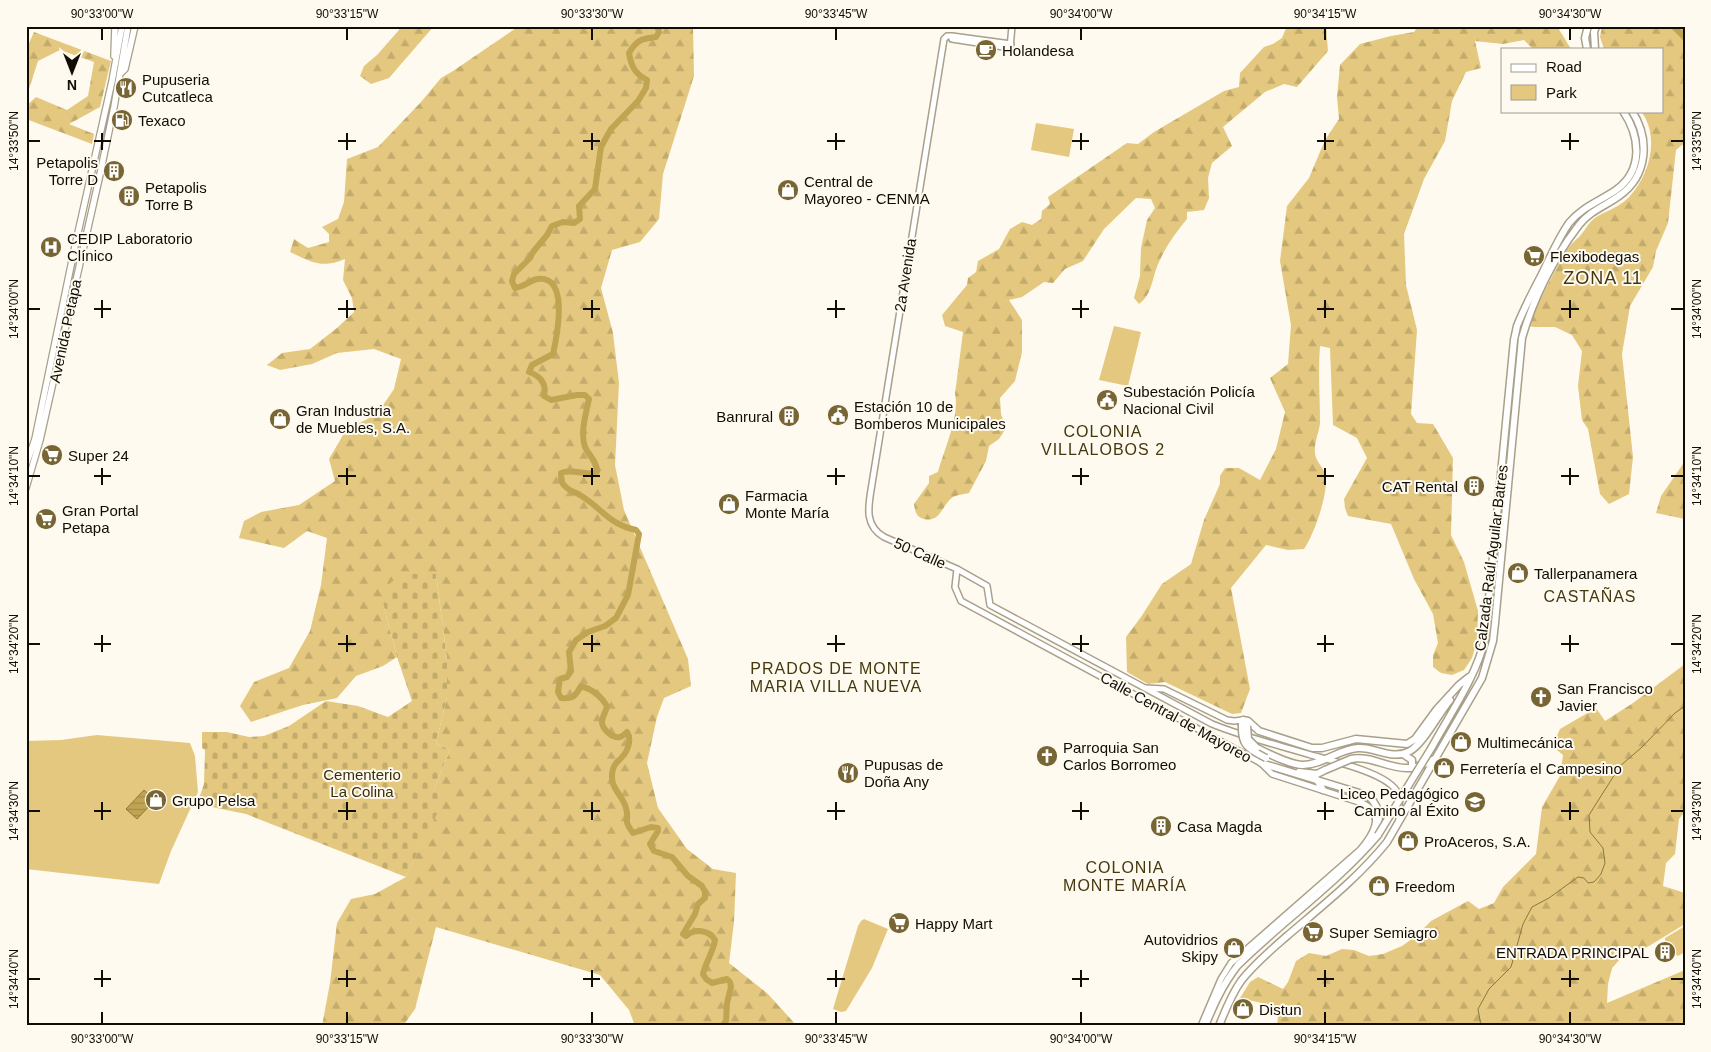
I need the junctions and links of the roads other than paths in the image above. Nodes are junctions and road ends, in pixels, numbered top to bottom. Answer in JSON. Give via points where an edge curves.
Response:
{"nodes":[{"id":1,"x":118,"y":26,"type":"edge"},
{"id":2,"x":131,"y":26,"type":"edge"},
{"id":3,"x":1012,"y":26,"type":"edge"},
{"id":4,"x":1588,"y":26,"type":"edge"},
{"id":5,"x":1596,"y":26,"type":"edge"},
{"id":6,"x":1586,"y":48,"type":"edge"},
{"id":7,"x":1595,"y":48,"type":"edge"},
{"id":8,"x":115,"y":65,"type":"junction"},
{"id":9,"x":1624,"y":112,"type":"edge"},
{"id":10,"x":1632,"y":112,"type":"edge"},
{"id":11,"x":1557,"y":243,"type":"junction"},
{"id":12,"x":75,"y":246,"type":"junction"},
{"id":13,"x":1564,"y":248,"type":"junction"},
{"id":14,"x":83,"y":249,"type":"junction"},
{"id":15,"x":35,"y":439,"type":"junction"},
{"id":16,"x":38,"y":448,"type":"junction"},
{"id":17,"x":26,"y":465,"type":"edge"},
{"id":18,"x":26,"y":488,"type":"edge"},
{"id":19,"x":868,"y":508,"type":"joint"},
{"id":20,"x":957,"y":569,"type":"junction"},
{"id":21,"x":990,"y":605,"type":"joint"},
{"id":22,"x":1471,"y":677,"type":"junction"},
{"id":23,"x":1144,"y":688,"type":"junction"},
{"id":24,"x":1245,"y":723,"type":"junction"},
{"id":25,"x":1403,"y":754,"type":"junction"},
{"id":26,"x":1436,"y":758,"type":"junction"},
{"id":27,"x":1323,"y":759,"type":"junction"},
{"id":28,"x":1261,"y":763,"type":"junction"},
{"id":29,"x":1276,"y":767,"type":"junction"},
{"id":30,"x":1412,"y":768,"type":"junction"},
{"id":31,"x":1293,"y":772,"type":"junction"},
{"id":32,"x":1316,"y":780,"type":"junction"},
{"id":33,"x":1323,"y":790,"type":"junction"},
{"id":34,"x":1398,"y":825,"type":"junction"},
{"id":35,"x":1376,"y":829,"type":"junction"},
{"id":36,"x":1373,"y":841,"type":"junction"},
{"id":37,"x":1249,"y":954,"type":"junction"},
{"id":38,"x":1239,"y":955,"type":"junction"},
{"id":39,"x":1203,"y":1026,"type":"edge"},
{"id":40,"x":1219,"y":1026,"type":"edge"}],
"edges":[{"from":1,"to":8,"type":"main road","name":"Avenida Petapa"},
{"from":1,"to":8,"type":"main road"},
{"from":2,"to":14,"type":"main road","name":"Avenida Petapa"},
{"from":3,"to":19,"type":"main road","name":"2a Avenida","via":[[1010,46],[952,36],[944,40]]},
{"from":4,"to":6,"type":"highway"},
{"from":5,"to":7,"type":"highway"},
{"from":8,"to":12,"type":"main road","name":"Avenida Petapa"},
{"from":9,"to":11,"type":"highway","name":"Calzada Raúl Aguilar Batres","via":[[1636,137],[1632,168],[1616,190],[1573,218]]},
{"from":10,"to":13,"type":"highway","name":"Calzada Raúl Aguilar Batres","via":[[1644,142],[1638,173],[1626,191],[1586,217]]},
{"from":11,"to":13,"type":"highway"},
{"from":11,"to":22,"type":"highway","name":"Calzada Raúl Aguilar Batres","via":[[1522,314],[1514,340],[1485,639]]},
{"from":12,"to":14,"type":"main road"},
{"from":12,"to":15,"type":"main road","name":"Avenida Petapa"},
{"from":13,"to":26,"type":"highway","name":"Calzada Raúl Aguilar Batres","via":[[1532,305],[1522,338],[1493,641],[1482,678]]},
{"from":14,"to":16,"type":"main road","name":"Avenida Petapa"},
{"from":15,"to":16,"type":"main road"},
{"from":15,"to":17,"type":"main road","name":"Avenida Petapa"},
{"from":16,"to":18,"type":"main road","name":"Avenida Petapa"},
{"from":19,"to":20,"type":"main road","name":"50 Calle","via":[[870,523],[878,534]]},
{"from":20,"to":21,"type":"main road","name":"50 Calle","via":[[987,586]]},
{"from":20,"to":28,"type":"main road","name":"Calle Central de Mayoreo","via":[[955,587],[961,601]]},
{"from":21,"to":23,"type":"main road","name":"Calle Central de Mayoreo"},
{"from":22,"to":24,"type":"highway","via":[[1447,696],[1417,737],[1407,744],[1356,739],[1312,748],[1259,731]]},
{"from":22,"to":25,"type":"highway","via":[[1451,698],[1418,745]]},
{"from":22,"to":35,"type":"highway","name":"Calzada Raúl Aguilar Batres","bridge":true,"via":[[1432,747]]},
{"from":23,"to":24,"type":"main road","via":[[1161,688],[1227,720]]},
{"from":23,"to":27,"type":"main road","name":"Calle Central de Mayoreo","via":[[1219,727]]},
{"from":24,"to":27,"type":"highway","bridge":true,"via":[[1248,739],[1257,748],[1299,765]]},
{"from":24,"to":29,"type":"highway","bridge":true,"via":[[1242,736],[1246,744]]},
{"from":25,"to":27,"type":"highway","via":[[1392,755],[1360,748]]},
{"from":25,"to":30,"type":"highway","via":[[1412,760]]},
{"from":26,"to":30,"type":"highway"},
{"from":26,"to":34,"type":"highway","name":"Calzada Raúl Aguilar Batres"},
{"from":27,"to":34,"type":"main road","name":"Calle Central de Mayoreo","via":[[1371,774],[1393,786],[1398,796]]},
{"from":28,"to":29,"type":"highway"},
{"from":28,"to":33,"type":"main road","name":"Calle Central de Mayoreo","via":[[1272,774]]},
{"from":29,"to":31,"type":"highway"},
{"from":30,"to":31,"type":"highway","bridge":true,"via":[[1369,759],[1351,759],[1317,774]]},
{"from":31,"to":32,"type":"highway"},
{"from":32,"to":33,"type":"highway"},
{"from":32,"to":35,"type":"highway","via":[[1369,796],[1379,812]]},
{"from":33,"to":35,"type":"main road","name":"Calle Central de Mayoreo","via":[[1368,805],[1375,814]]},
{"from":34,"to":40,"type":"highway","name":"Calzada Raúl Aguilar Batres","via":[[1374,858],[1258,962],[1227,1004]]},
{"from":35,"to":36,"type":"highway","name":"Calzada Raúl Aguilar Batres"},
{"from":35,"to":36,"type":"highway"},
{"from":35,"to":38,"type":"main road","via":[[1342,867]]},
{"from":36,"to":37,"type":"highway","name":"Calzada Raúl Aguilar Batres","via":[[1342,874]]},
{"from":37,"to":38,"type":"highway"},
{"from":37,"to":39,"type":"highway","name":"Calzada Raúl Aguilar Batres","via":[[1226,980]]},
{"from":38,"to":39,"type":"main road","via":[[1221,979]]}]}
